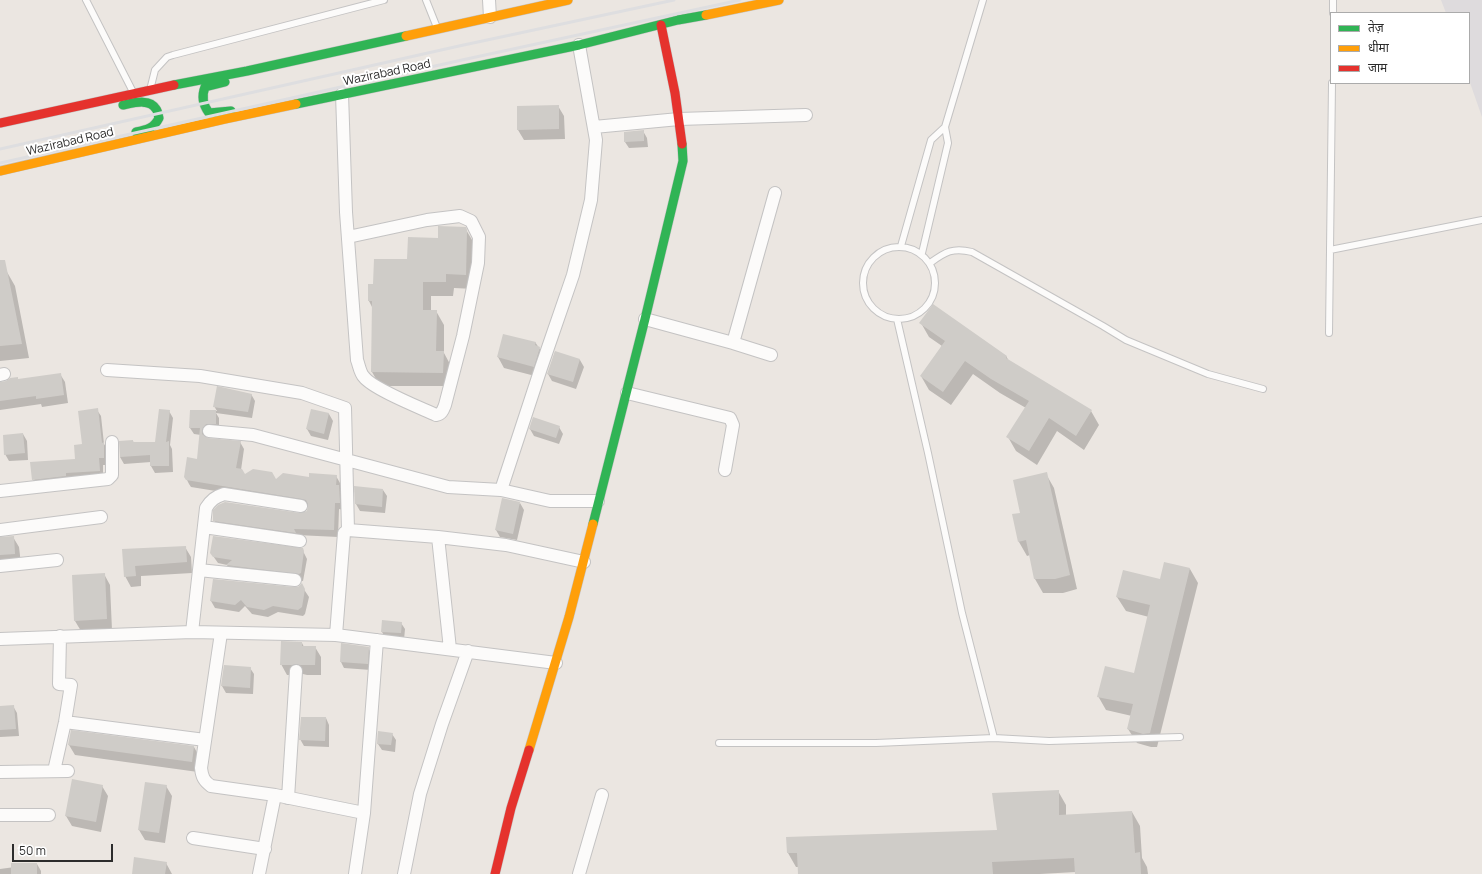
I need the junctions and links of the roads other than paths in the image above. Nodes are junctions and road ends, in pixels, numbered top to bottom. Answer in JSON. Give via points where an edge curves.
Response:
{"nodes":[{"id":1,"x":86,"y":0,"type":"edge"},
{"id":2,"x":384,"y":0,"type":"edge"},
{"id":3,"x":426,"y":0,"type":"edge"},
{"id":4,"x":490,"y":0,"type":"edge"},
{"id":5,"x":568,"y":0,"type":"edge"},
{"id":6,"x":779,"y":0,"type":"edge"},
{"id":7,"x":983,"y":0,"type":"edge"},
{"id":8,"x":1333,"y":0,"type":"edge"},
{"id":9,"x":1333,"y":12,"type":"edge"},
{"id":10,"x":490,"y":17,"type":"junction"},
{"id":11,"x":661,"y":25,"type":"junction"},
{"id":12,"x":437,"y":28,"type":"junction"},
{"id":13,"x":579,"y":45,"type":"junction"},
{"id":14,"x":247,"y":71,"type":"junction"},
{"id":15,"x":1332,"y":84,"type":"edge"},
{"id":16,"x":150,"y":90,"type":"junction"},
{"id":17,"x":134,"y":93,"type":"junction"},
{"id":18,"x":342,"y":94,"type":"junction"},
{"id":19,"x":96,"y":101,"type":"junction"},
{"id":20,"x":251,"y":113,"type":"junction"},
{"id":21,"x":806,"y":115,"type":"dead end"},
{"id":22,"x":679,"y":119,"type":"junction"},
{"id":23,"x":0,"y":123,"type":"edge"},
{"id":24,"x":594,"y":127,"type":"junction"},
{"id":25,"x":945,"y":127,"type":"junction"},
{"id":26,"x":111,"y":144,"type":"junction"},
{"id":27,"x":0,"y":171,"type":"edge"},
{"id":28,"x":774,"y":193,"type":"dead end"},
{"id":29,"x":1482,"y":220,"type":"edge"},
{"id":30,"x":348,"y":237,"type":"junction"},
{"id":31,"x":901,"y":246,"type":"junction"},
{"id":32,"x":1330,"y":250,"type":"junction"},
{"id":33,"x":922,"y":253,"type":"junction"},
{"id":34,"x":930,"y":262,"type":"junction"},
{"id":35,"x":645,"y":319,"type":"junction"},
{"id":36,"x":897,"y":320,"type":"junction"},
{"id":37,"x":1329,"y":333,"type":"dead end"},
{"id":38,"x":733,"y":343,"type":"junction"},
{"id":39,"x":771,"y":356,"type":"dead end"},
{"id":40,"x":107,"y":370,"type":"dead end"},
{"id":41,"x":1264,"y":389,"type":"dead end"},
{"id":42,"x":627,"y":393,"type":"junction"},
{"id":43,"x":209,"y":431,"type":"dead end"},
{"id":44,"x":112,"y":442,"type":"dead end"},
{"id":45,"x":346,"y":460,"type":"junction"},
{"id":46,"x":725,"y":470,"type":"dead end"},
{"id":47,"x":501,"y":490,"type":"junction"},
{"id":48,"x":0,"y":491,"type":"edge"},
{"id":49,"x":598,"y":501,"type":"junction"},
{"id":50,"x":301,"y":506,"type":"dead end"},
{"id":51,"x":101,"y":517,"type":"dead end"},
{"id":52,"x":204,"y":527,"type":"junction"},
{"id":53,"x":0,"y":530,"type":"edge"},
{"id":54,"x":348,"y":530,"type":"junction"},
{"id":55,"x":438,"y":537,"type":"junction"},
{"id":56,"x":300,"y":541,"type":"dead end"},
{"id":57,"x":57,"y":560,"type":"dead end"},
{"id":58,"x":584,"y":562,"type":"junction"},
{"id":59,"x":0,"y":566,"type":"edge"},
{"id":60,"x":199,"y":570,"type":"junction"},
{"id":61,"x":295,"y":580,"type":"dead end"},
{"id":62,"x":192,"y":632,"type":"junction"},
{"id":63,"x":221,"y":633,"type":"junction"},
{"id":64,"x":336,"y":635,"type":"junction"},
{"id":65,"x":60,"y":636,"type":"junction"},
{"id":66,"x":0,"y":639,"type":"edge"},
{"id":67,"x":377,"y":640,"type":"junction"},
{"id":68,"x":450,"y":649,"type":"junction"},
{"id":69,"x":468,"y":651,"type":"junction"},
{"id":70,"x":556,"y":663,"type":"junction"},
{"id":71,"x":296,"y":671,"type":"dead end"},
{"id":72,"x":65,"y":722,"type":"junction"},
{"id":73,"x":1180,"y":737,"type":"dead end"},
{"id":74,"x":994,"y":738,"type":"junction"},
{"id":75,"x":205,"y":740,"type":"junction"},
{"id":76,"x":719,"y":743,"type":"dead end"},
{"id":77,"x":54,"y":771,"type":"junction"},
{"id":78,"x":68,"y":771,"type":"dead end"},
{"id":79,"x":0,"y":772,"type":"edge"},
{"id":80,"x":275,"y":795,"type":"junction"},
{"id":81,"x":602,"y":795,"type":"dead end"},
{"id":82,"x":288,"y":798,"type":"junction"},
{"id":83,"x":364,"y":813,"type":"junction"},
{"id":84,"x":0,"y":815,"type":"edge"},
{"id":85,"x":49,"y":816,"type":"dead end"},
{"id":86,"x":193,"y":838,"type":"dead end"},
{"id":87,"x":265,"y":849,"type":"junction"},
{"id":88,"x":259,"y":874,"type":"edge"},
{"id":89,"x":355,"y":874,"type":"edge"},
{"id":90,"x":404,"y":874,"type":"edge"},
{"id":91,"x":495,"y":874,"type":"edge"},
{"id":92,"x":579,"y":874,"type":"edge"}],
"edges":[{"from":1,"to":17,"type":"lane"},
{"from":2,"to":16,"type":"lane","via":[[167,57],[155,70]]},
{"from":3,"to":12,"type":"lane"},
{"from":4,"to":10,"type":"street"},
{"from":5,"to":10,"type":"main road"},
{"from":6,"to":11,"type":"main road","name":"Wazirabad Road"},
{"from":7,"to":25,"type":"lane"},
{"from":8,"to":9,"type":"lane"},
{"from":10,"to":12,"type":"main road"},
{"from":11,"to":13,"type":"main road","name":"Wazirabad Road"},
{"from":11,"to":22,"type":"main road"},
{"from":12,"to":14,"type":"main road"},
{"from":13,"to":18,"type":"main road","name":"Wazirabad Road"},
{"from":13,"to":24,"type":"street"},
{"from":14,"to":16,"type":"main road"},
{"from":14,"to":20,"type":"main road","via":[[238,80],[205,87],[202,98],[209,113],[243,109]]},
{"from":15,"to":32,"type":"lane"},
{"from":16,"to":17,"type":"main road"},
{"from":17,"to":19,"type":"main road"},
{"from":18,"to":20,"type":"main road","name":"Wazirabad Road"},
{"from":18,"to":30,"type":"street"},
{"from":19,"to":23,"type":"main road"},
{"from":19,"to":26,"type":"main road","via":[[108,108],[139,102],[148,103],[155,108],[159,118],[156,125],[147,130],[121,135]]},
{"from":20,"to":26,"type":"main road","name":"Wazirabad Road"},
{"from":21,"to":22,"type":"street"},
{"from":22,"to":24,"type":"street"},
{"from":22,"to":35,"type":"main road","via":[[683,161]]},
{"from":24,"to":47,"type":"street","via":[[596,140],[591,200],[573,275]]},
{"from":25,"to":31,"type":"lane","via":[[931,140]]},
{"from":25,"to":33,"type":"lane","via":[[948,143]]},
{"from":26,"to":27,"type":"main road","name":"Wazirabad Road"},
{"from":28,"to":38,"type":"street"},
{"from":29,"to":32,"type":"lane"},
{"from":30,"to":30,"type":"street","via":[[357,360],[364,377],[373,385],[436,415],[440,414],[445,405],[476,276],[479,237],[472,221],[460,216],[428,220]]},
{"from":31,"to":33,"type":"lane"},
{"from":31,"to":36,"type":"lane","via":[[885,250],[871,258],[863,273],[862,289],[869,304],[881,315]]},
{"from":32,"to":37,"type":"lane"},
{"from":33,"to":34,"type":"lane"},
{"from":34,"to":36,"type":"lane","via":[[936,278],[934,294],[929,303],[913,317]]},
{"from":34,"to":41,"type":"lane","via":[[952,250],[972,252],[1126,340],[1208,374]]},
{"from":35,"to":38,"type":"street"},
{"from":35,"to":42,"type":"main road"},
{"from":36,"to":74,"type":"lane","via":[[962,612]]},
{"from":38,"to":39,"type":"street"},
{"from":40,"to":45,"type":"street","via":[[200,376],[302,394],[345,408]]},
{"from":42,"to":46,"type":"street","via":[[730,418],[733,425]]},
{"from":42,"to":49,"type":"main road"},
{"from":43,"to":45,"type":"street","via":[[254,435]]},
{"from":44,"to":48,"type":"street","via":[[112,475],[108,479]]},
{"from":45,"to":47,"type":"street","via":[[448,487]]},
{"from":45,"to":54,"type":"street"},
{"from":47,"to":49,"type":"street","via":[[550,501]]},
{"from":49,"to":58,"type":"main road"},
{"from":50,"to":52,"type":"street","via":[[224,494],[210,501],[206,508]]},
{"from":51,"to":53,"type":"street"},
{"from":52,"to":56,"type":"street"},
{"from":52,"to":60,"type":"street"},
{"from":54,"to":55,"type":"street"},
{"from":54,"to":64,"type":"street","via":[[344,533]]},
{"from":55,"to":58,"type":"street","via":[[506,545]]},
{"from":55,"to":68,"type":"street"},
{"from":57,"to":59,"type":"street"},
{"from":58,"to":70,"type":"main road"},
{"from":60,"to":61,"type":"street"},
{"from":60,"to":62,"type":"street"},
{"from":62,"to":63,"type":"street"},
{"from":62,"to":65,"type":"street"},
{"from":63,"to":64,"type":"street"},
{"from":63,"to":75,"type":"street"},
{"from":64,"to":67,"type":"street"},
{"from":65,"to":66,"type":"street"},
{"from":65,"to":72,"type":"street","via":[[60,684],[71,685]]},
{"from":67,"to":68,"type":"street"},
{"from":67,"to":83,"type":"street"},
{"from":68,"to":69,"type":"street"},
{"from":69,"to":70,"type":"street"},
{"from":69,"to":90,"type":"street","via":[[420,794]]},
{"from":70,"to":91,"type":"main road","via":[[511,808]]},
{"from":71,"to":82,"type":"street"},
{"from":72,"to":75,"type":"street"},
{"from":72,"to":77,"type":"street"},
{"from":73,"to":74,"type":"lane","via":[[1049,741]]},
{"from":74,"to":76,"type":"lane","via":[[876,743]]},
{"from":75,"to":80,"type":"street","via":[[201,768],[205,782],[211,786]]},
{"from":77,"to":78,"type":"street"},
{"from":77,"to":79,"type":"street"},
{"from":80,"to":82,"type":"street"},
{"from":80,"to":87,"type":"street"},
{"from":81,"to":92,"type":"street"},
{"from":82,"to":83,"type":"street"},
{"from":83,"to":89,"type":"street"},
{"from":84,"to":85,"type":"street"},
{"from":86,"to":87,"type":"street"},
{"from":87,"to":88,"type":"street"}]}
